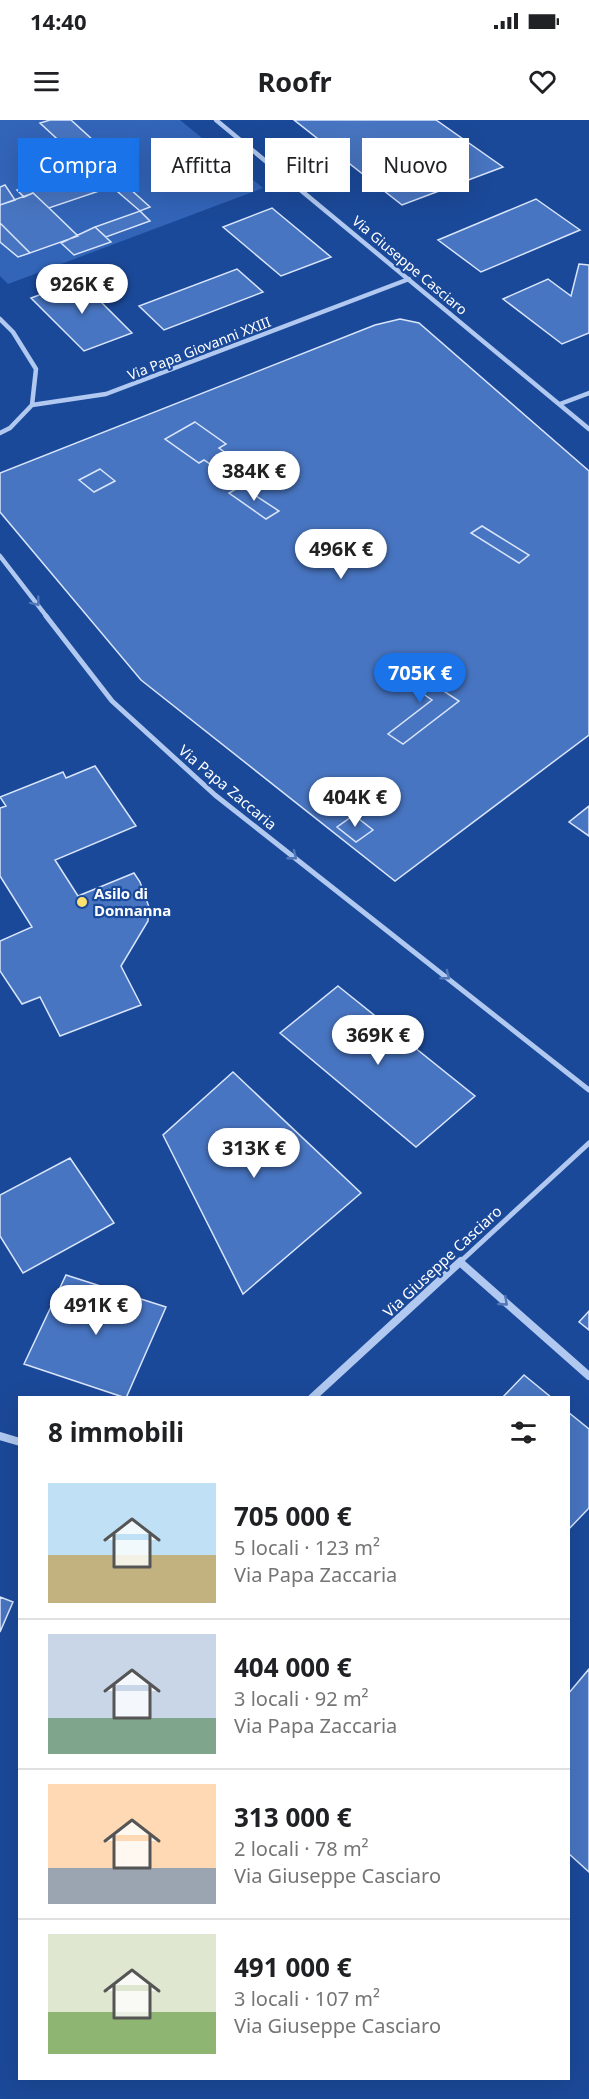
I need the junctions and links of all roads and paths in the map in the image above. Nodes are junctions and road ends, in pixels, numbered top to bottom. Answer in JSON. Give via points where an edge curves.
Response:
{"nodes":[{"id":1,"x":216,"y":120,"type":"edge"},
{"id":2,"x":409,"y":279,"type":"junction"},
{"id":3,"x":0,"y":319,"type":"edge"},
{"id":4,"x":589,"y":393,"type":"edge"},
{"id":5,"x":560,"y":404,"type":"junction"},
{"id":6,"x":32,"y":405,"type":"junction"},
{"id":7,"x":589,"y":429,"type":"edge"},
{"id":8,"x":0,"y":433,"type":"edge"},
{"id":9,"x":0,"y":556,"type":"edge"},
{"id":10,"x":589,"y":1090,"type":"edge"},
{"id":11,"x":589,"y":1143,"type":"edge"},
{"id":12,"x":460,"y":1263,"type":"junction"},
{"id":13,"x":589,"y":1376,"type":"edge"},
{"id":14,"x":314,"y":1396,"type":"edge"},
{"id":15,"x":0,"y":1436,"type":"edge"},
{"id":16,"x":18,"y":1441,"type":"edge"}],
"edges":[{"from":1,"to":2,"type":"street","name":"Via Giuseppe Casciaro"},
{"from":2,"to":5,"type":"street","name":"Via Giuseppe Casciaro"},
{"from":2,"to":6,"type":"street","name":"Via Papa Giovanni XXIII","via":[[106,394]]},
{"from":3,"to":6,"type":"street","via":[[36,369]]},
{"from":4,"to":5,"type":"street"},
{"from":5,"to":7,"type":"street","name":"Via Giuseppe Casciaro"},
{"from":6,"to":8,"type":"street"},
{"from":9,"to":10,"type":"street","name":"Via Papa Zaccaria","one_way":true,"via":[[112,701],[215,795]]},
{"from":11,"to":12,"type":"street","name":"Via Giuseppe Casciaro"},
{"from":12,"to":13,"type":"street","one_way":true},
{"from":12,"to":14,"type":"street","name":"Via Giuseppe Casciaro"},
{"from":15,"to":16,"type":"street"}]}
